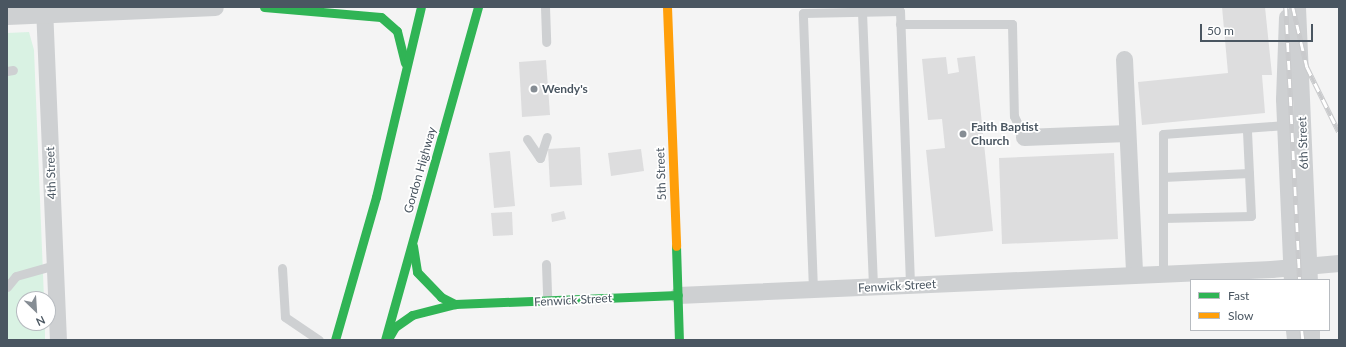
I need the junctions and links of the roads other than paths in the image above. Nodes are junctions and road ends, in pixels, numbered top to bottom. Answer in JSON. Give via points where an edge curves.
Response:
{"nodes":[{"id":1,"x":215,"y":7,"type":"edge"},
{"id":2,"x":264,"y":7,"type":"edge"},
{"id":3,"x":421,"y":7,"type":"edge"},
{"id":4,"x":478,"y":7,"type":"edge"},
{"id":5,"x":545,"y":7,"type":"edge"},
{"id":6,"x":666,"y":7,"type":"edge"},
{"id":7,"x":1288,"y":7,"type":"edge"},
{"id":8,"x":1297,"y":7,"type":"edge"},
{"id":9,"x":44,"y":11,"type":"edge"},
{"id":10,"x":862,"y":12,"type":"junction"},
{"id":11,"x":7,"y":16,"type":"edge"},
{"id":12,"x":900,"y":24,"type":"junction"},
{"id":13,"x":546,"y":42,"type":"dead end"},
{"id":14,"x":1124,"y":59,"type":"dead end"},
{"id":15,"x":406,"y":65,"type":"junction"},
{"id":16,"x":1285,"y":125,"type":"junction"},
{"id":17,"x":1247,"y":130,"type":"junction"},
{"id":18,"x":1127,"y":133,"type":"junction"},
{"id":19,"x":547,"y":137,"type":"dead end"},
{"id":20,"x":1024,"y":137,"type":"joint"},
{"id":21,"x":527,"y":139,"type":"dead end"},
{"id":22,"x":1249,"y":173,"type":"junction"},
{"id":23,"x":1163,"y":177,"type":"junction"},
{"id":24,"x":1163,"y":218,"type":"junction"},
{"id":25,"x":413,"y":238,"type":"junction"},
{"id":26,"x":1339,"y":263,"type":"edge"},
{"id":27,"x":546,"y":264,"type":"dead end"},
{"id":28,"x":55,"y":265,"type":"junction"},
{"id":29,"x":282,"y":268,"type":"dead end"},
{"id":30,"x":1309,"y":273,"type":"edge"},
{"id":31,"x":1163,"y":274,"type":"junction"},
{"id":32,"x":1292,"y":274,"type":"edge"},
{"id":33,"x":1134,"y":275,"type":"junction"},
{"id":34,"x":910,"y":285,"type":"junction"},
{"id":35,"x":7,"y":287,"type":"edge"},
{"id":36,"x":874,"y":287,"type":"junction"},
{"id":37,"x":813,"y":290,"type":"junction"},
{"id":38,"x":678,"y":295,"type":"junction"},
{"id":39,"x":547,"y":301,"type":"junction"},
{"id":40,"x":455,"y":304,"type":"junction"},
{"id":41,"x":58,"y":340,"type":"edge"},
{"id":42,"x":319,"y":340,"type":"edge"},
{"id":43,"x":335,"y":340,"type":"edge"},
{"id":44,"x":386,"y":340,"type":"edge"},
{"id":45,"x":680,"y":340,"type":"edge"}],
"edges":[{"from":1,"to":9,"type":"street"},
{"from":2,"to":15,"type":"main road","via":[[381,17],[397,31]]},
{"from":3,"to":15,"type":"main road"},
{"from":4,"to":25,"type":"main road","name":"Gordon Highway"},
{"from":5,"to":13,"type":"lane"},
{"from":6,"to":38,"type":"main road","name":"5th Street"},
{"from":7,"to":16,"type":"street","name":"6th Street"},
{"from":8,"to":30,"type":"street","name":"6th Street"},
{"from":9,"to":11,"type":"street"},
{"from":9,"to":28,"type":"street","name":"4th Street"},
{"from":10,"to":12,"type":"lane","via":[[900,11]]},
{"from":10,"to":36,"type":"lane"},
{"from":10,"to":37,"type":"lane","via":[[803,13]]},
{"from":12,"to":20,"type":"lane","via":[[1012,24],[1014,116]]},
{"from":12,"to":34,"type":"lane"},
{"from":14,"to":18,"type":"street"},
{"from":15,"to":43,"type":"main road","via":[[376,196]]},
{"from":16,"to":17,"type":"lane"},
{"from":16,"to":32,"type":"street","name":"6th Street"},
{"from":17,"to":22,"type":"lane"},
{"from":17,"to":23,"type":"lane","via":[[1163,134]]},
{"from":18,"to":20,"type":"street"},
{"from":18,"to":33,"type":"street"},
{"from":19,"to":21,"type":"lane","via":[[540,158]]},
{"from":22,"to":23,"type":"lane"},
{"from":22,"to":24,"type":"lane","via":[[1251,216]]},
{"from":23,"to":24,"type":"lane"},
{"from":24,"to":31,"type":"lane"},
{"from":25,"to":40,"type":"main road","via":[[413,264],[417,272],[441,297]]},
{"from":25,"to":44,"type":"main road","name":"Gordon Highway"},
{"from":26,"to":30,"type":"street","name":"Fenwick Street"},
{"from":27,"to":39,"type":"lane"},
{"from":28,"to":35,"type":"lane","via":[[16,276]]},
{"from":28,"to":41,"type":"street","name":"4th Street"},
{"from":29,"to":42,"type":"lane","via":[[285,317]]},
{"from":30,"to":32,"type":"street","name":"Fenwick Street"},
{"from":31,"to":32,"type":"street","name":"Fenwick Street"},
{"from":31,"to":33,"type":"street","name":"Fenwick Street"},
{"from":33,"to":34,"type":"street","name":"Fenwick Street"},
{"from":34,"to":36,"type":"street","name":"Fenwick Street"},
{"from":36,"to":37,"type":"street","name":"Fenwick Street"},
{"from":37,"to":38,"type":"street","name":"Fenwick Street"},
{"from":38,"to":39,"type":"main road","name":"Fenwick Street"},
{"from":38,"to":45,"type":"main road","name":"5th Street"},
{"from":39,"to":40,"type":"main road","name":"Fenwick Street"},
{"from":40,"to":44,"type":"main road","name":"Fenwick Street","via":[[412,315],[395,326]]}]}
